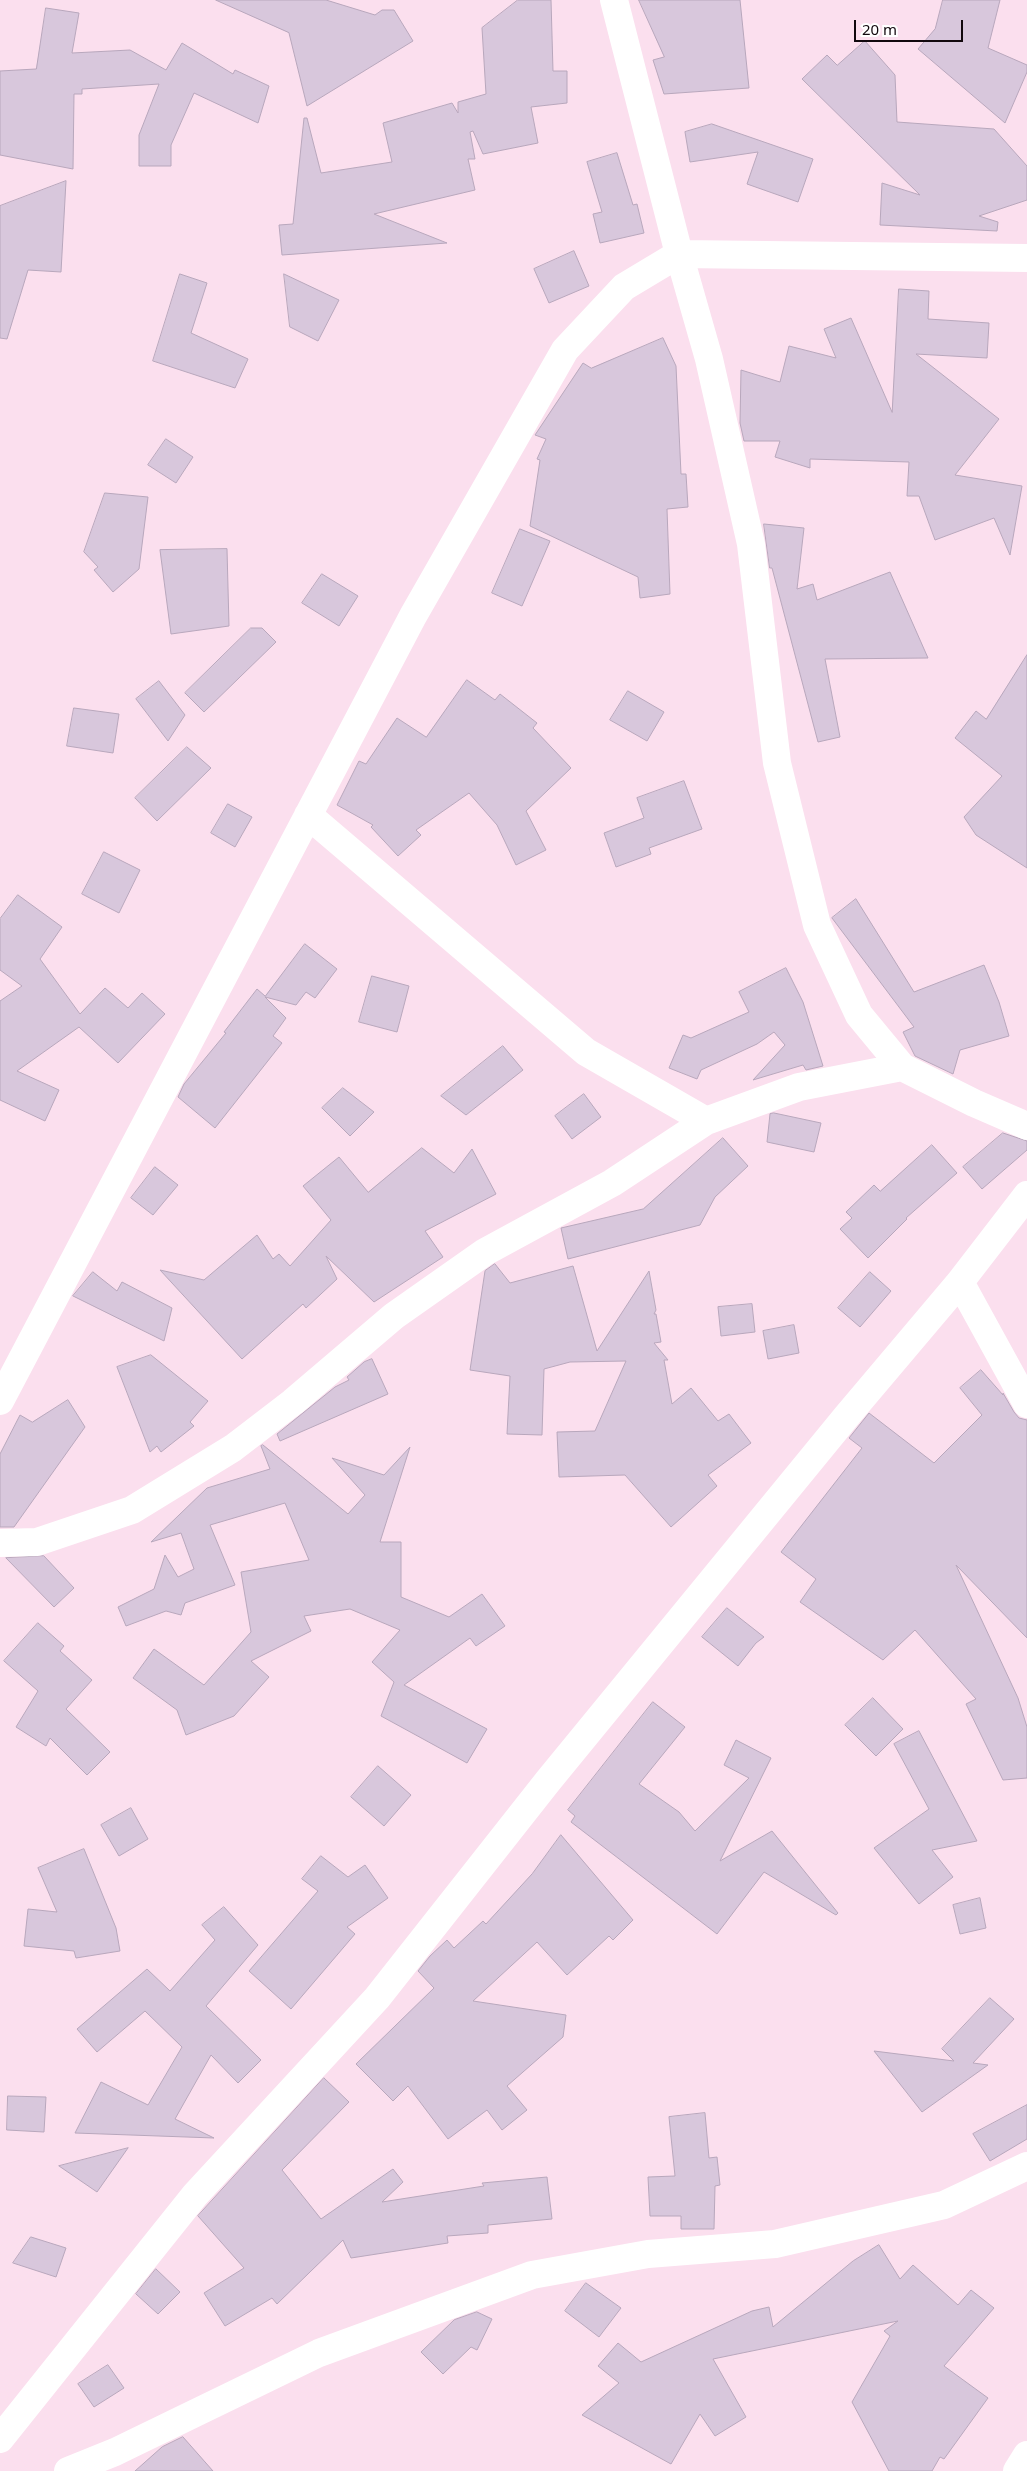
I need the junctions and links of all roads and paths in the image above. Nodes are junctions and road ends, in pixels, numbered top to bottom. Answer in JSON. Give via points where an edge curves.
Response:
{"nodes":[{"id":1,"x":614,"y":0,"type":"edge"},
{"id":2,"x":679,"y":254,"type":"junction"},
{"id":3,"x":1027,"y":258,"type":"edge"},
{"id":4,"x":308,"y":815,"type":"junction"},
{"id":5,"x":902,"y":1067,"type":"junction"},
{"id":6,"x":706,"y":1121,"type":"junction"},
{"id":7,"x":1027,"y":1126,"type":"edge"},
{"id":8,"x":1027,"y":1195,"type":"edge"},
{"id":9,"x":960,"y":1282,"type":"junction"},
{"id":10,"x":2,"y":1391,"type":"edge"},
{"id":11,"x":1027,"y":1404,"type":"edge"},
{"id":12,"x":0,"y":1543,"type":"edge"},
{"id":13,"x":1027,"y":2166,"type":"edge"},
{"id":14,"x":0,"y":2439,"type":"edge"},
{"id":15,"x":1027,"y":2455,"type":"edge"},
{"id":16,"x":68,"y":2471,"type":"edge"},
{"id":17,"x":1016,"y":2471,"type":"edge"}],
"edges":[{"from":1,"to":2,"type":"street"},
{"from":2,"to":3,"type":"street"},
{"from":2,"to":4,"type":"street","via":[[624,287],[565,350],[413,616]]},
{"from":2,"to":5,"type":"street","via":[[709,359],[751,544],[777,763],[817,925],[859,1015]]},
{"from":4,"to":6,"type":"street","via":[[586,1052]]},
{"from":4,"to":10,"type":"street"},
{"from":5,"to":6,"type":"street","via":[[800,1087]]},
{"from":5,"to":7,"type":"street"},
{"from":6,"to":12,"type":"street","via":[[612,1183],[485,1252],[394,1316],[233,1448],[132,1510],[37,1542]]},
{"from":8,"to":9,"type":"street"},
{"from":9,"to":11,"type":"street"},
{"from":9,"to":14,"type":"street","via":[[548,1781],[377,1998],[195,2195]]},
{"from":13,"to":16,"type":"street","via":[[944,2205],[775,2244],[648,2254],[532,2275],[319,2353],[115,2452]]},
{"from":15,"to":17,"type":"street"}]}
